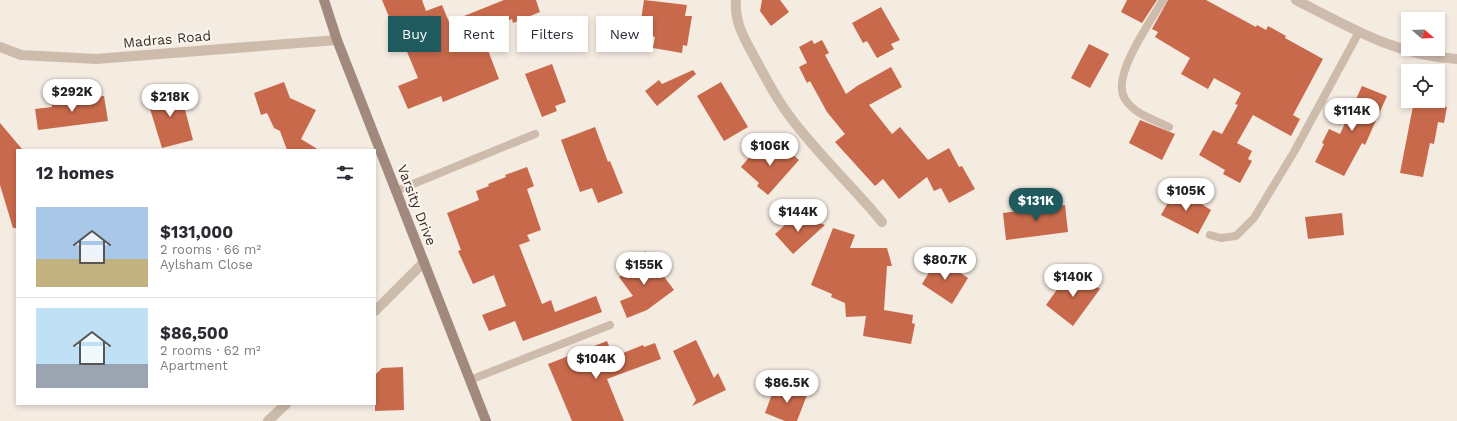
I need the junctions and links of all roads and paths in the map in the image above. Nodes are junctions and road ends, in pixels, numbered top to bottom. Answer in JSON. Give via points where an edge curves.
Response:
{"nodes":[{"id":1,"x":324,"y":0,"type":"edge"},
{"id":2,"x":736,"y":0,"type":"edge"},
{"id":3,"x":1163,"y":0,"type":"edge"},
{"id":4,"x":1296,"y":0,"type":"edge"},
{"id":5,"x":1359,"y":32,"type":"junction"},
{"id":6,"x":337,"y":40,"type":"junction"},
{"id":7,"x":0,"y":47,"type":"edge"},
{"id":8,"x":1457,"y":59,"type":"edge"},
{"id":9,"x":1169,"y":127,"type":"dead end"},
{"id":10,"x":535,"y":134,"type":"dead end"},
{"id":11,"x":396,"y":191,"type":"junction"},
{"id":12,"x":882,"y":222,"type":"dead end"},
{"id":13,"x":1210,"y":235,"type":"dead end"},
{"id":14,"x":424,"y":262,"type":"junction"},
{"id":15,"x":376,"y":310,"type":"edge"},
{"id":16,"x":610,"y":325,"type":"dead end"},
{"id":17,"x":470,"y":380,"type":"junction"},
{"id":18,"x":285,"y":405,"type":"edge"},
{"id":19,"x":268,"y":421,"type":"edge"},
{"id":20,"x":486,"y":421,"type":"edge"}],
"edges":[{"from":1,"to":6,"type":"street","name":"Varsity Drive"},
{"from":2,"to":12,"type":"street","via":[[736,20],[740,33],[778,100],[798,128]]},
{"from":3,"to":9,"type":"lane","via":[[1126,66],[1120,88],[1131,106]]},
{"from":4,"to":5,"type":"street"},
{"from":5,"to":8,"type":"street","via":[[1397,49]]},
{"from":5,"to":13,"type":"lane","via":[[1294,152],[1254,218],[1236,236],[1221,238]]},
{"from":6,"to":7,"type":"street","name":"Madras Road","via":[[96,59],[21,55]]},
{"from":6,"to":11,"type":"street","name":"Varsity Drive"},
{"from":10,"to":11,"type":"lane"},
{"from":11,"to":14,"type":"street","name":"Varsity Drive"},
{"from":14,"to":15,"type":"street"},
{"from":14,"to":17,"type":"street","name":"Varsity Drive"},
{"from":16,"to":17,"type":"lane"},
{"from":17,"to":20,"type":"street","name":"Varsity Drive"},
{"from":18,"to":19,"type":"street"}]}
